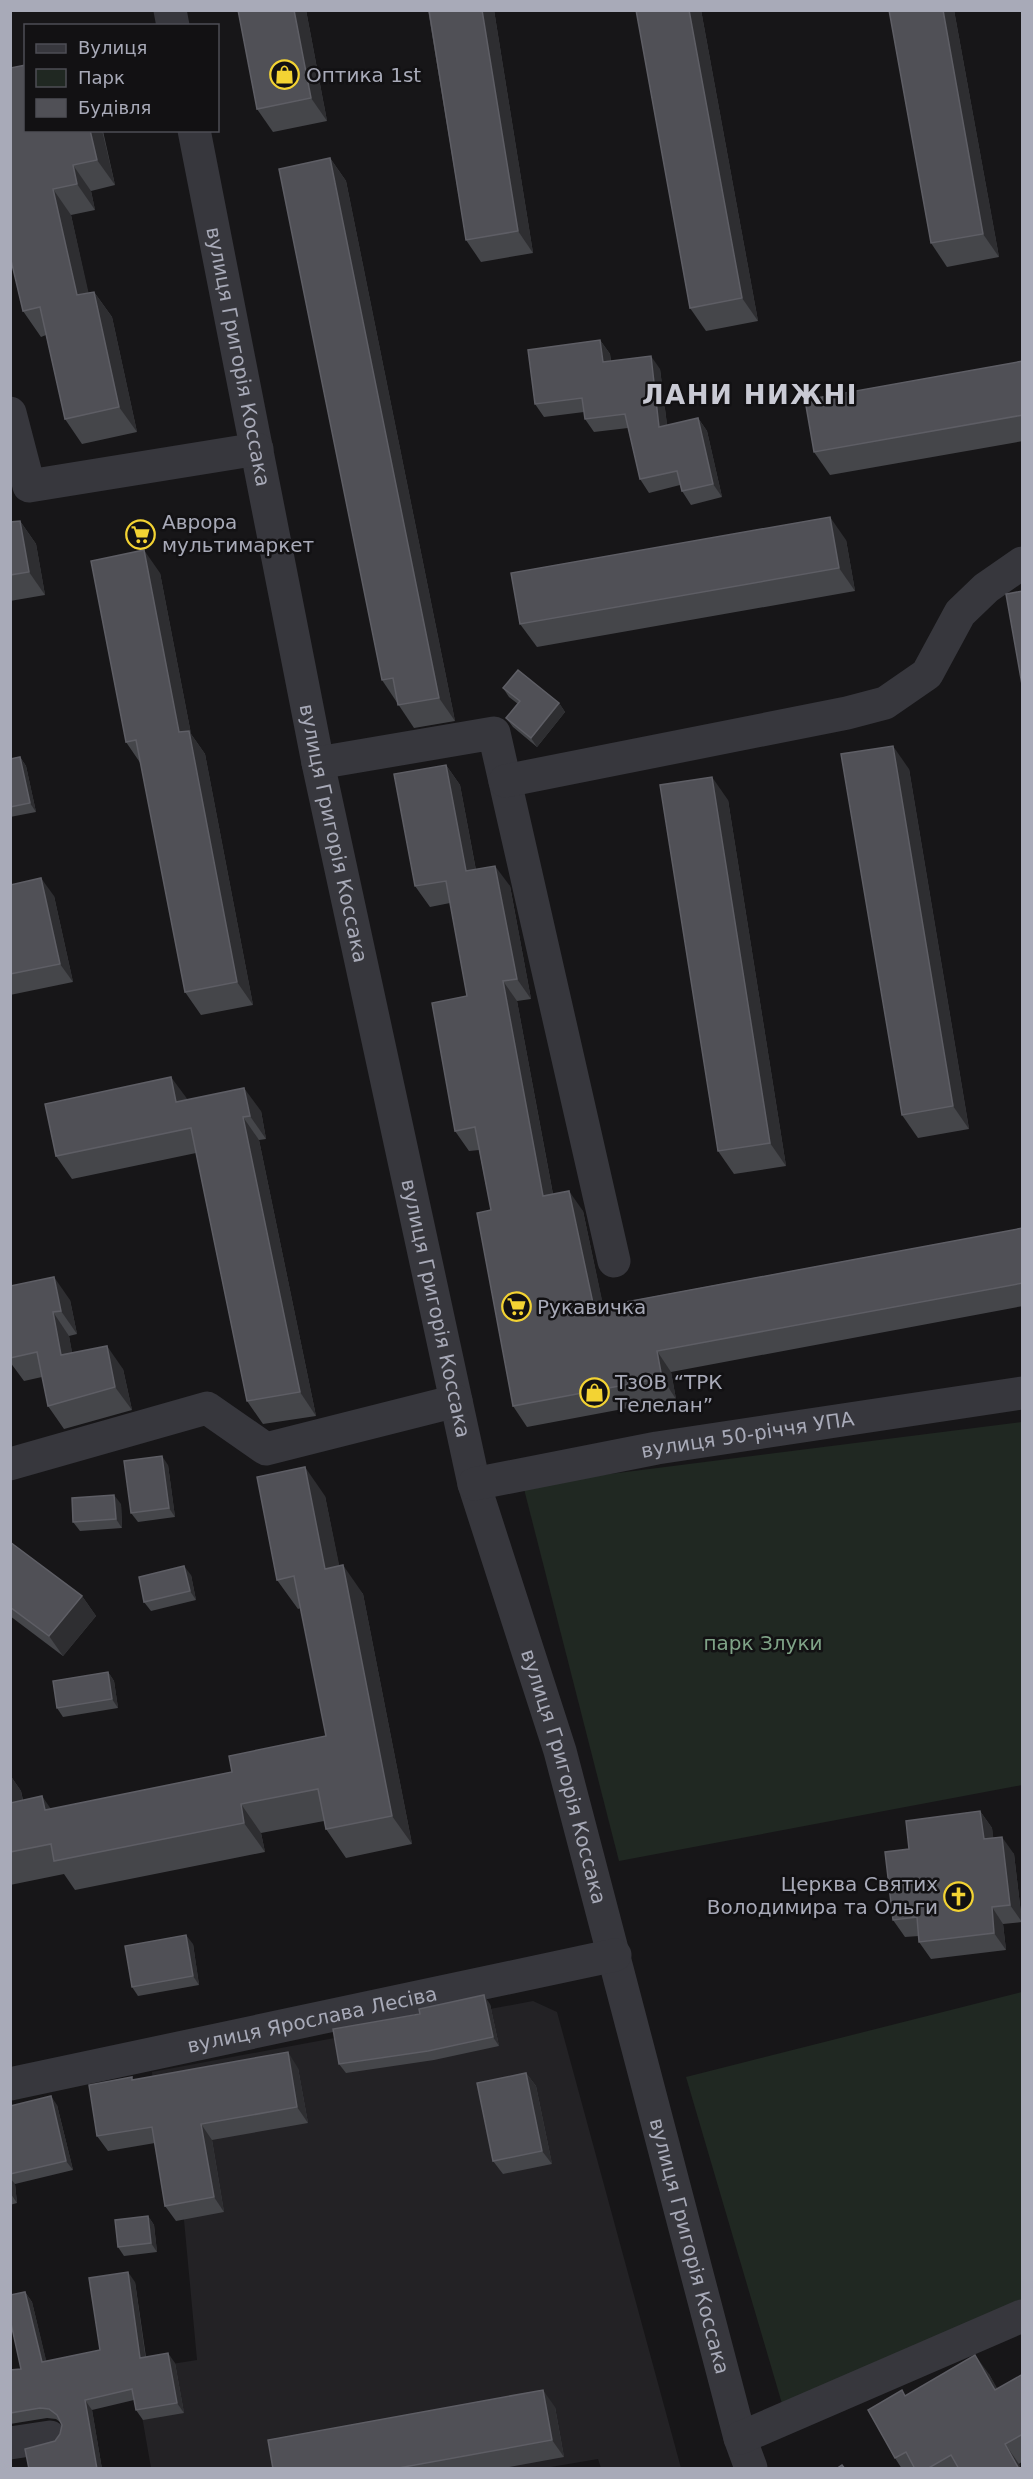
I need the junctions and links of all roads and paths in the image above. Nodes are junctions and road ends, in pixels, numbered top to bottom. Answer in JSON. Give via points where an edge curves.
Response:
{"nodes":[{"id":1,"x":194,"y":132,"type":"edge"},
{"id":2,"x":10,"y":413,"type":"edge"},
{"id":3,"x":256,"y":449,"type":"junction"},
{"id":4,"x":20,"y":488,"type":"edge"},
{"id":5,"x":1023,"y":563,"type":"edge"},
{"id":6,"x":318,"y":763,"type":"junction"},
{"id":7,"x":505,"y":781,"type":"junction"},
{"id":8,"x":614,"y":1261,"type":"dead end"},
{"id":9,"x":1023,"y":1393,"type":"edge"},
{"id":10,"x":456,"y":1401,"type":"junction"},
{"id":11,"x":10,"y":1464,"type":"edge"},
{"id":12,"x":474,"y":1484,"type":"junction"},
{"id":13,"x":615,"y":1955,"type":"junction"},
{"id":14,"x":10,"y":2084,"type":"edge"},
{"id":15,"x":1023,"y":2316,"type":"edge"},
{"id":16,"x":50,"y":2437,"type":"dead end"},
{"id":17,"x":740,"y":2438,"type":"junction"},
{"id":18,"x":10,"y":2444,"type":"edge"},
{"id":19,"x":751,"y":2469,"type":"edge"}],
"edges":[{"from":1,"to":3,"type":"street","name":"вулиця Григорія Коссака"},
{"from":2,"to":4,"type":"street"},
{"from":3,"to":4,"type":"street"},
{"from":3,"to":6,"type":"street","name":"вулиця Григорія Коссака"},
{"from":5,"to":7,"type":"street","via":[[986,588],[960,614],[927,674],[885,702],[848,713]]},
{"from":6,"to":7,"type":"street","via":[[494,733]]},
{"from":6,"to":10,"type":"street","name":"вулиця Григорія Коссака"},
{"from":7,"to":8,"type":"street"},
{"from":9,"to":12,"type":"street","name":"вулиця 50-річчя УПА","via":[[657,1448]]},
{"from":10,"to":11,"type":"street","via":[[266,1449],[207,1408]]},
{"from":10,"to":12,"type":"street","name":"вулиця Григорія Коссака"},
{"from":12,"to":13,"type":"street","name":"вулиця Григорія Коссака","via":[[560,1751]]},
{"from":13,"to":14,"type":"street","name":"вулиця Ярослава Лесіва"},
{"from":13,"to":17,"type":"street","name":"вулиця Григорія Коссака"},
{"from":15,"to":17,"type":"street"},
{"from":16,"to":18,"type":"street"},
{"from":17,"to":19,"type":"street","name":"вулиця Григорія Коссака"}]}
